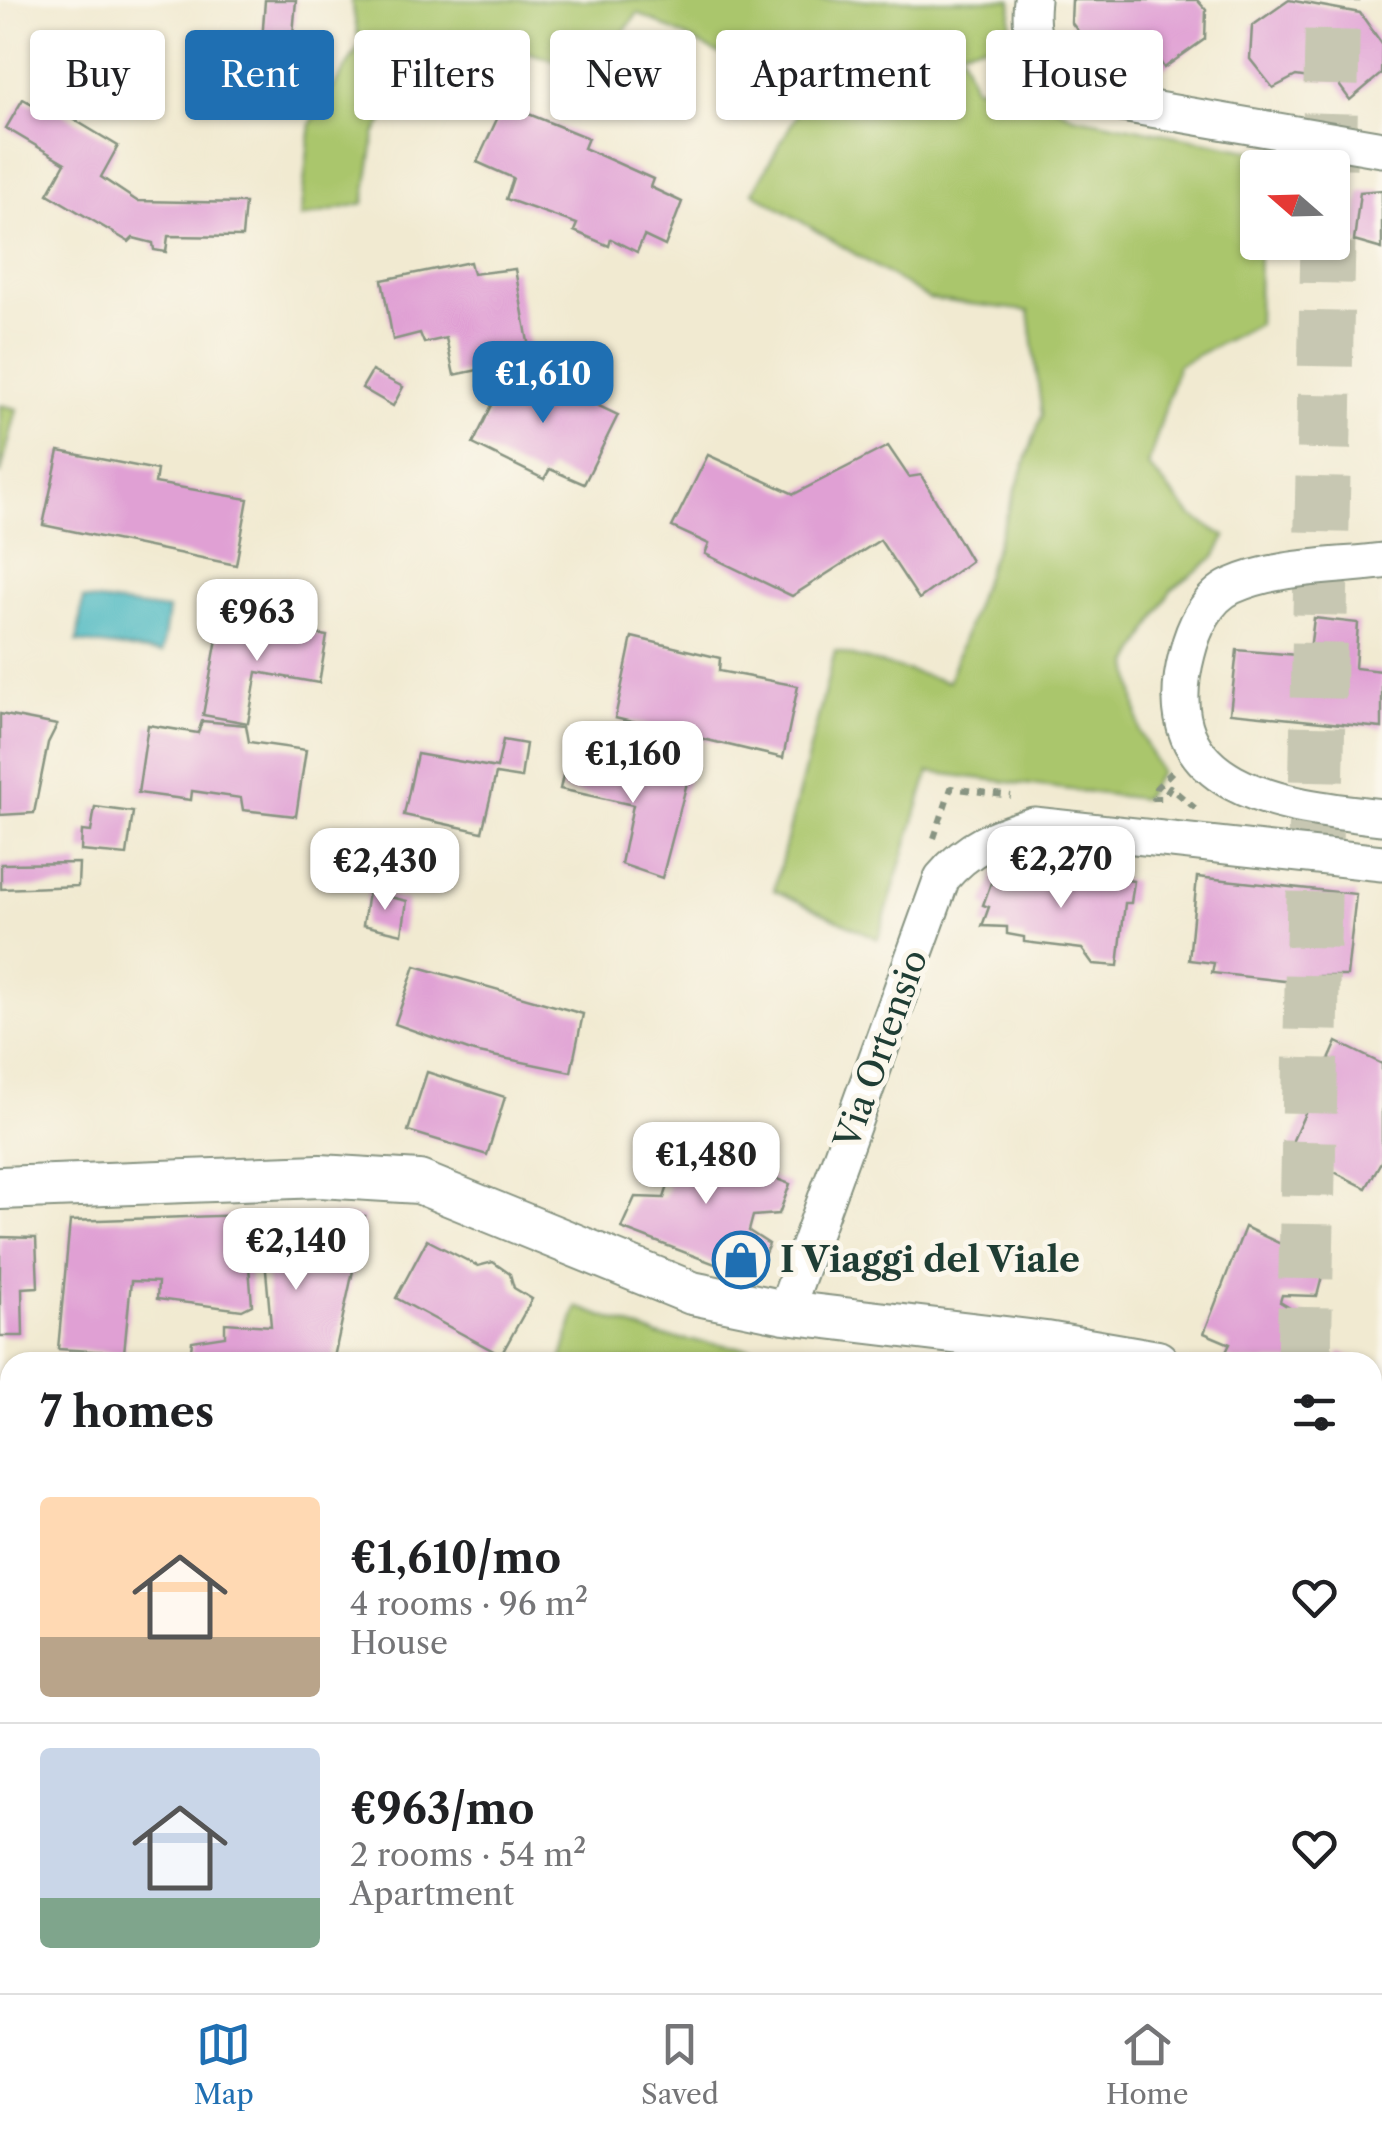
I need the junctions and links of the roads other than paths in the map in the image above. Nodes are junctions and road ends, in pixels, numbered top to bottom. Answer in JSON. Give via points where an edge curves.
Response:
{"nodes":[{"id":1,"x":1032,"y":0,"type":"edge"},
{"id":2,"x":1382,"y":149,"type":"edge"},
{"id":3,"x":1382,"y":562,"type":"edge"},
{"id":4,"x":1382,"y":817,"type":"edge"},
{"id":5,"x":1382,"y":863,"type":"edge"},
{"id":6,"x":0,"y":1188,"type":"edge"},
{"id":7,"x":785,"y":1312,"type":"junction"},
{"id":8,"x":1099,"y":1352,"type":"edge"}],
"edges":[{"from":1,"to":2,"type":"street","via":[[1038,59],[1076,96]]},
{"from":3,"to":4,"type":"street","via":[[1262,576],[1228,587],[1207,607],[1180,678],[1182,718],[1206,767],[1238,788],[1279,800]]},
{"from":5,"to":7,"type":"street","name":"Via Ortensio","via":[[1034,825],[962,854],[942,878]]},
{"from":6,"to":7,"type":"street","via":[[320,1176],[419,1182],[692,1293]]},
{"from":7,"to":8,"type":"street"}]}
